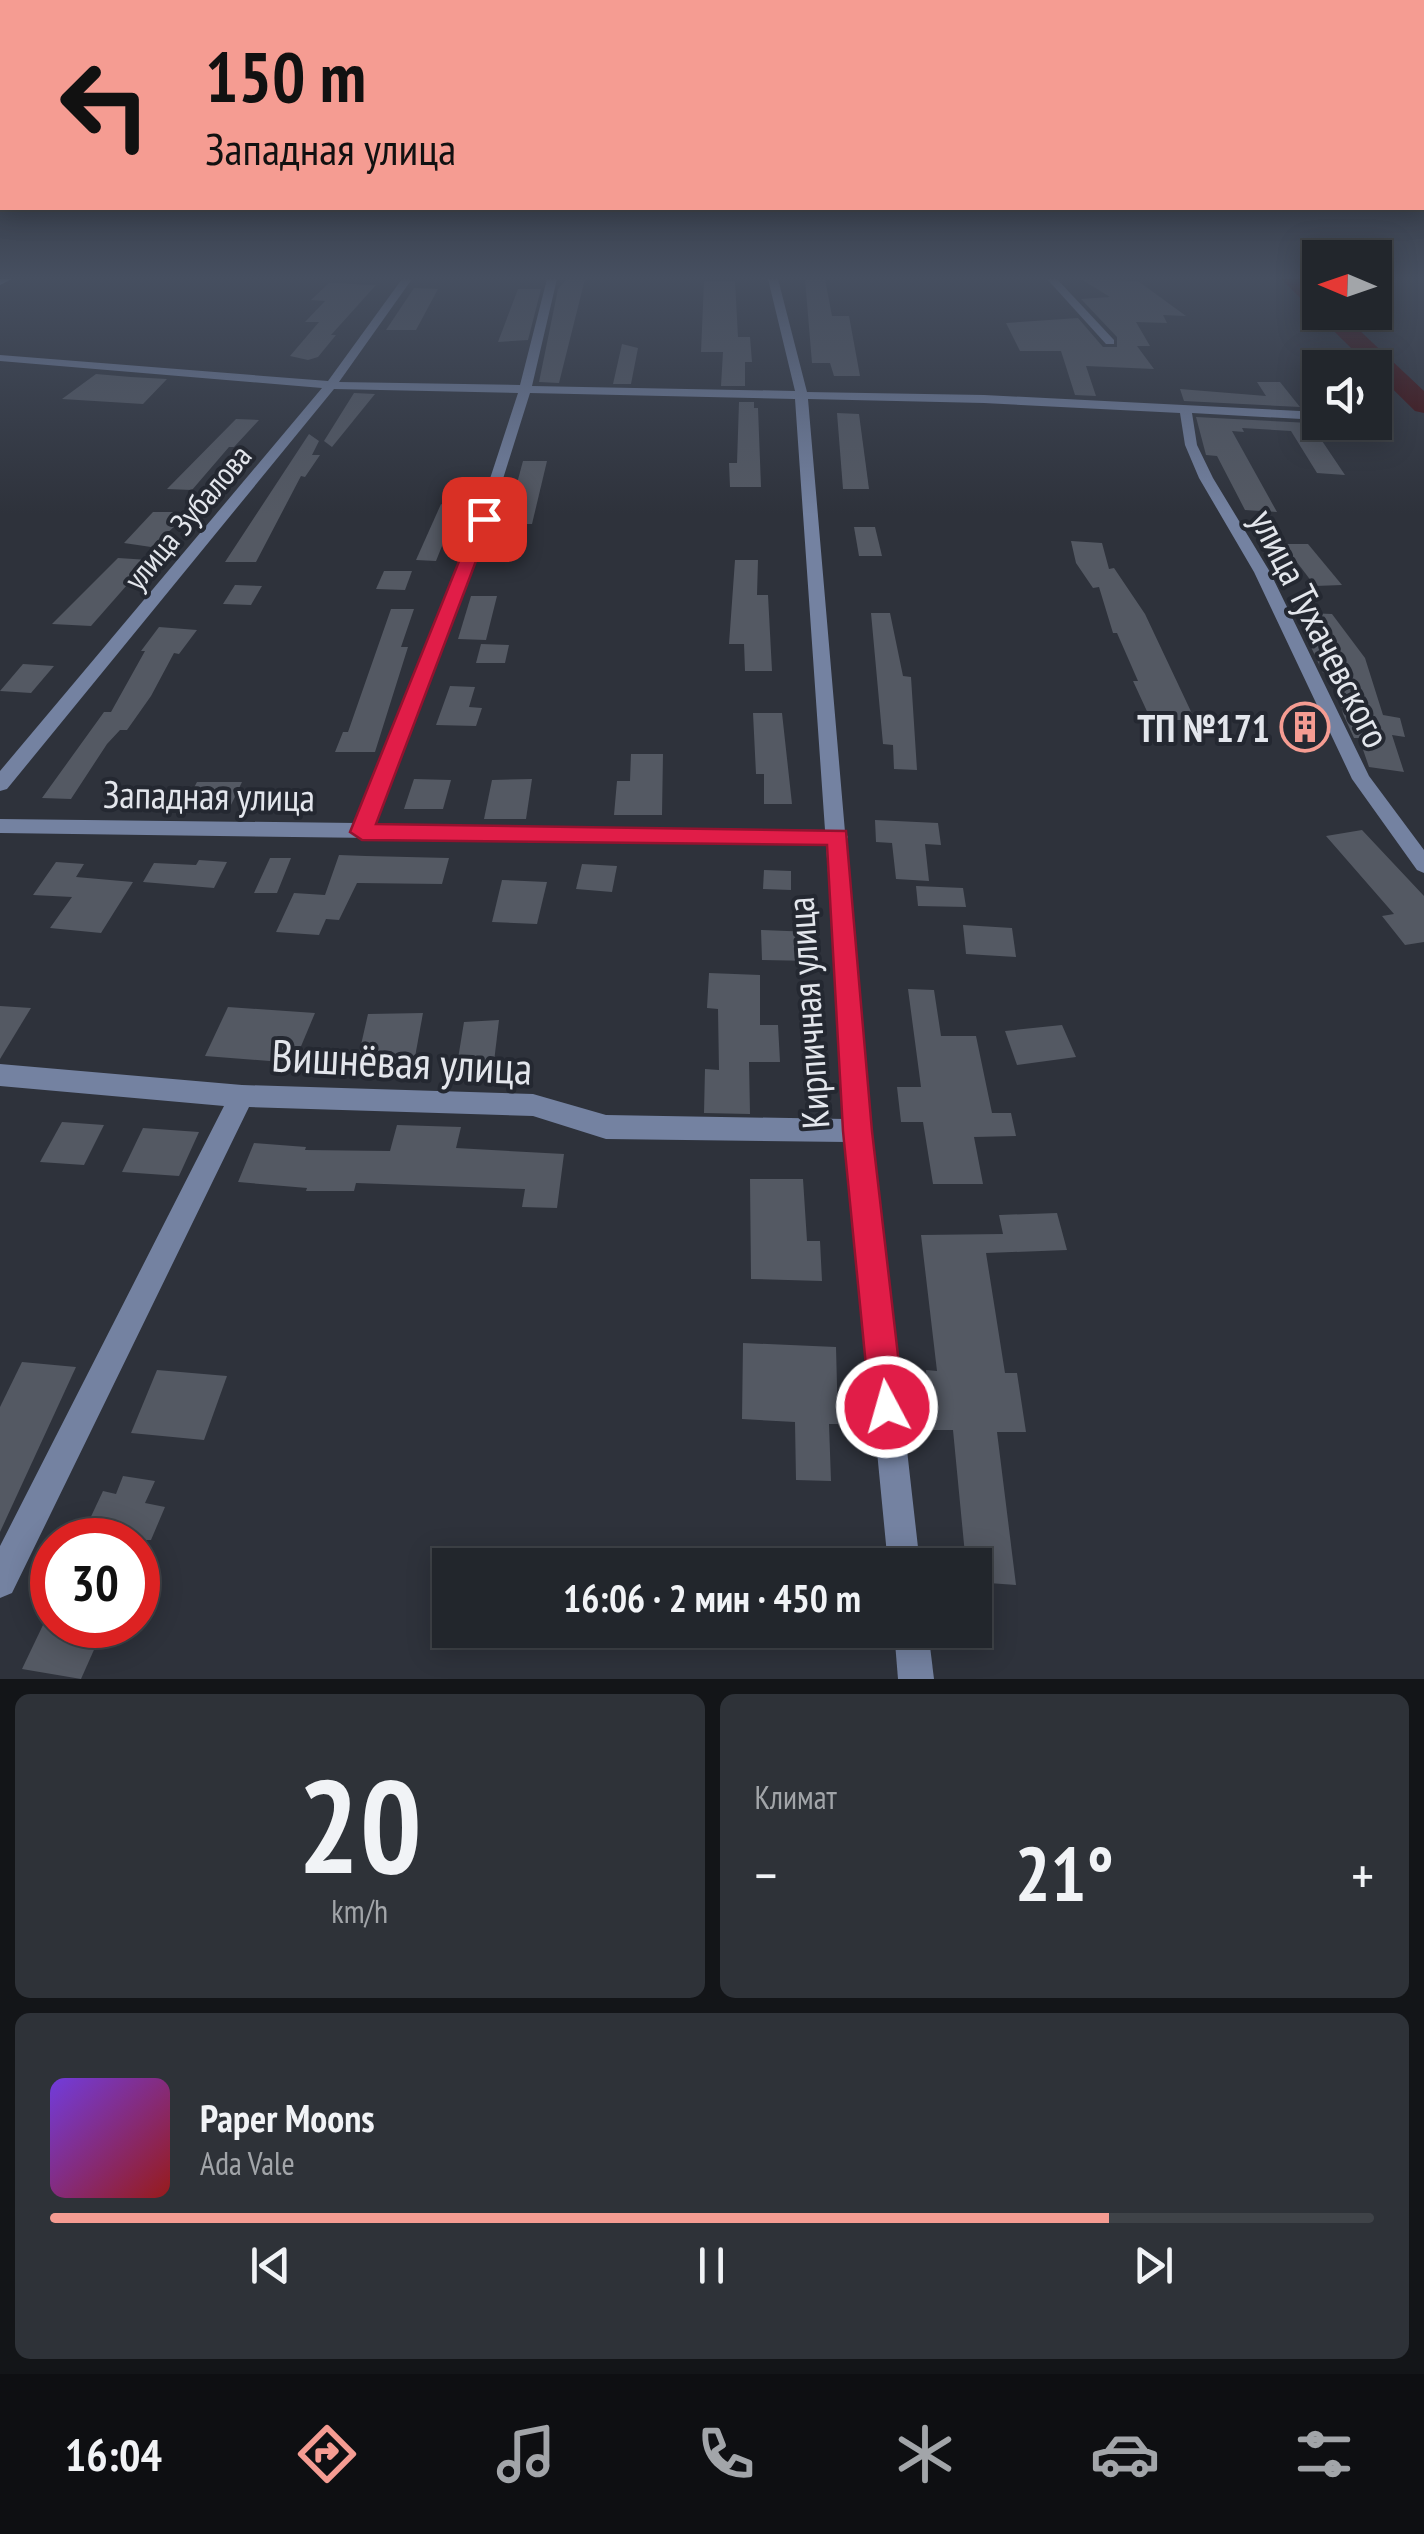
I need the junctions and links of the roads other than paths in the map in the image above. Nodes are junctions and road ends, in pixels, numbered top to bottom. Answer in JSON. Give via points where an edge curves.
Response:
{"nodes":[{"id":1,"x":352,"y":357,"type":"edge"},
{"id":2,"x":533,"y":357,"type":"edge"},
{"id":3,"x":792,"y":357,"type":"edge"},
{"id":4,"x":0,"y":358,"type":"edge"},
{"id":5,"x":332,"y":385,"type":"junction"},
{"id":6,"x":526,"y":386,"type":"junction"},
{"id":7,"x":801,"y":393,"type":"junction"},
{"id":8,"x":1185,"y":408,"type":"junction"},
{"id":9,"x":1302,"y":415,"type":"edge"},
{"id":10,"x":0,"y":784,"type":"edge"},
{"id":11,"x":0,"y":826,"type":"edge"},
{"id":12,"x":362,"y":832,"type":"junction"},
{"id":13,"x":838,"y":837,"type":"junction"},
{"id":14,"x":1424,"y":865,"type":"edge"},
{"id":15,"x":0,"y":1075,"type":"edge"},
{"id":16,"x":242,"y":1096,"type":"junction"},
{"id":17,"x":858,"y":1131,"type":"junction"},
{"id":18,"x":902,"y":1548,"type":"edge"},
{"id":19,"x":0,"y":1580,"type":"edge"},
{"id":20,"x":913,"y":1648,"type":"edge"},
{"id":21,"x":916,"y":1679,"type":"edge"}],
"edges":[{"from":1,"to":5,"type":"street","name":"улица Зубалова"},
{"from":2,"to":6,"type":"street"},
{"from":3,"to":7,"type":"street","name":"Кирпичная улица"},
{"from":4,"to":5,"type":"street"},
{"from":5,"to":6,"type":"street"},
{"from":5,"to":10,"type":"street","name":"улица Зубалова"},
{"from":6,"to":7,"type":"street"},
{"from":6,"to":12,"type":"street","via":[[474,552]]},
{"from":7,"to":8,"type":"street"},
{"from":7,"to":13,"type":"street","name":"Кирпичная улица"},
{"from":8,"to":9,"type":"street"},
{"from":8,"to":14,"type":"street","name":"улица Тухачевского","via":[[1206,478],[1262,572],[1361,779]]},
{"from":11,"to":12,"type":"street","name":"Западная улица"},
{"from":12,"to":13,"type":"street","name":"Западная улица"},
{"from":13,"to":17,"type":"street","name":"Кирпичная улица"},
{"from":15,"to":16,"type":"street","name":"Вишнёвая улица"},
{"from":16,"to":17,"type":"street","name":"Вишнёвая улица","via":[[532,1105],[606,1127]]},
{"from":16,"to":19,"type":"street"},
{"from":17,"to":18,"type":"street","name":"Кирпичная улица"},
{"from":20,"to":21,"type":"street"}]}
